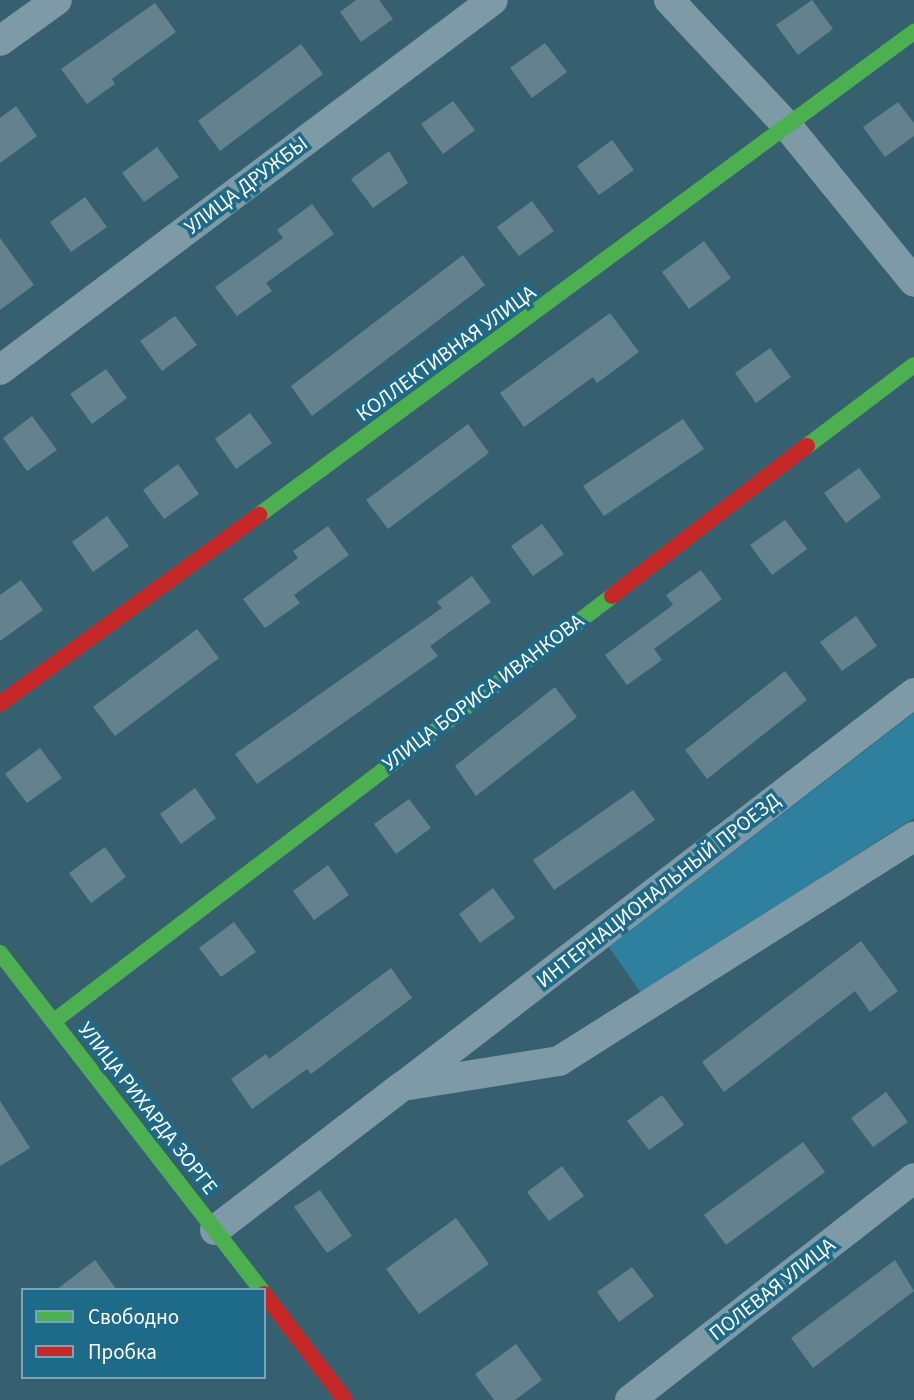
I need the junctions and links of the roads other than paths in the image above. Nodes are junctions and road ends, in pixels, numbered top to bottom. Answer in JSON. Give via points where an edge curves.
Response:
{"nodes":[{"id":1,"x":57,"y":0,"type":"edge"},
{"id":2,"x":493,"y":0,"type":"edge"},
{"id":3,"x":669,"y":0,"type":"edge"},
{"id":4,"x":914,"y":32,"type":"edge"},
{"id":5,"x":0,"y":41,"type":"edge"},
{"id":6,"x":789,"y":128,"type":"junction"},
{"id":7,"x":914,"y":282,"type":"edge"},
{"id":8,"x":914,"y":365,"type":"edge"},
{"id":9,"x":0,"y":370,"type":"edge"},
{"id":10,"x":914,"y":693,"type":"edge"},
{"id":11,"x":0,"y":704,"type":"edge"},
{"id":12,"x":914,"y":837,"type":"edge"},
{"id":13,"x":4,"y":964,"type":"edge"},
{"id":14,"x":54,"y":1021,"type":"junction"},
{"id":15,"x":403,"y":1086,"type":"junction"},
{"id":16,"x":914,"y":1178,"type":"edge"},
{"id":17,"x":215,"y":1230,"type":"junction"},
{"id":18,"x":259,"y":1288,"type":"edge"},
{"id":19,"x":266,"y":1297,"type":"edge"},
{"id":20,"x":345,"y":1400,"type":"edge"},
{"id":21,"x":630,"y":1400,"type":"edge"}],
"edges":[{"from":1,"to":5,"type":"street"},
{"from":2,"to":9,"type":"street","name":"УЛИЦА ДРУЖБЫ"},
{"from":3,"to":6,"type":"street"},
{"from":4,"to":6,"type":"street","name":"КОЛЛЕКТИВНАЯ УЛИЦА"},
{"from":6,"to":7,"type":"street"},
{"from":6,"to":11,"type":"street","name":"КОЛЛЕКТИВНАЯ УЛИЦА"},
{"from":8,"to":14,"type":"street","name":"УЛИЦА БОРИСА ИВАНКОВА"},
{"from":10,"to":15,"type":"street","name":"ИНТЕРНАЦИОНАЛЬНЫЙ ПРОЕЗД"},
{"from":12,"to":15,"type":"street","name":"ИНТЕРНАЦИОНАЛЬНЫЙ ПРОЕЗД","via":[[559,1061]]},
{"from":13,"to":14,"type":"street","name":"УЛИЦА РИХАРДА ЗОРГЕ"},
{"from":14,"to":17,"type":"street","name":"УЛИЦА РИХАРДА ЗОРГЕ"},
{"from":15,"to":17,"type":"street","name":"ИНТЕРНАЦИОНАЛЬНЫЙ ПРОЕЗД"},
{"from":16,"to":21,"type":"street","name":"ПОЛЕВАЯ УЛИЦА"},
{"from":17,"to":18,"type":"street","name":"УЛИЦА РИХАРДА ЗОРГЕ"},
{"from":19,"to":20,"type":"street"}]}
